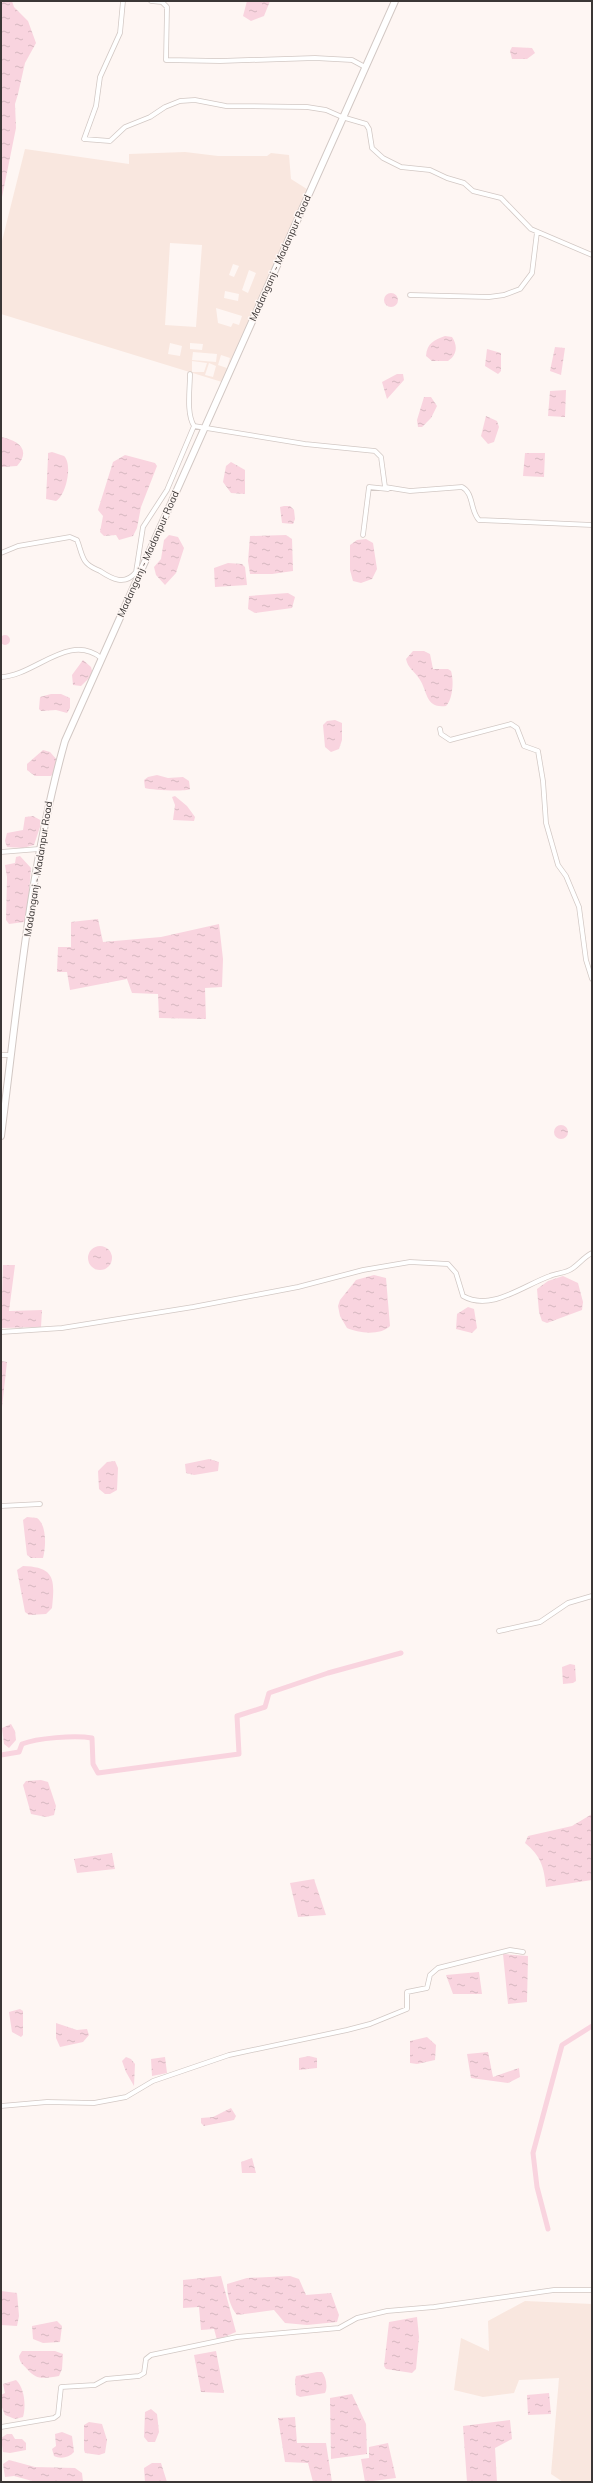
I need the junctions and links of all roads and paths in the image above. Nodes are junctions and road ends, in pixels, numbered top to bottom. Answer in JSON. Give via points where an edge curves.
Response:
{"nodes":[{"id":1,"x":123,"y":1,"type":"edge"},
{"id":2,"x":151,"y":1,"type":"edge"},
{"id":3,"x":168,"y":1,"type":"edge"},
{"id":4,"x":395,"y":1,"type":"edge"},
{"id":5,"x":167,"y":7,"type":"junction"},
{"id":6,"x":366,"y":67,"type":"junction"},
{"id":7,"x":342,"y":118,"type":"junction"},
{"id":8,"x":537,"y":232,"type":"junction"},
{"id":9,"x":592,"y":256,"type":"edge"},
{"id":10,"x":410,"y":295,"type":"dead end"},
{"id":11,"x":190,"y":374,"type":"dead end"},
{"id":12,"x":194,"y":426,"type":"junction"},
{"id":13,"x":204,"y":429,"type":"junction"},
{"id":14,"x":388,"y":489,"type":"junction"},
{"id":15,"x":592,"y":525,"type":"edge"},
{"id":16,"x":363,"y":535,"type":"dead end"},
{"id":17,"x":1,"y":553,"type":"edge"},
{"id":18,"x":101,"y":658,"type":"junction"},
{"id":19,"x":1,"y":677,"type":"edge"},
{"id":20,"x":440,"y":729,"type":"dead end"},
{"id":21,"x":39,"y":849,"type":"junction"},
{"id":22,"x":1,"y":852,"type":"edge"},
{"id":23,"x":592,"y":979,"type":"edge"},
{"id":24,"x":1,"y":1055,"type":"edge"},
{"id":25,"x":11,"y":1055,"type":"junction"},
{"id":26,"x":1,"y":1136,"type":"edge"},
{"id":27,"x":592,"y":1253,"type":"edge"},
{"id":28,"x":1,"y":1332,"type":"edge"},
{"id":29,"x":40,"y":1504,"type":"dead end"},
{"id":30,"x":1,"y":1506,"type":"edge"},
{"id":31,"x":592,"y":1596,"type":"edge"},
{"id":32,"x":499,"y":1632,"type":"dead end"},
{"id":33,"x":523,"y":1952,"type":"dead end"},
{"id":34,"x":1,"y":2106,"type":"edge"},
{"id":35,"x":592,"y":2290,"type":"edge"},
{"id":36,"x":1,"y":2428,"type":"edge"}],
"edges":[{"from":1,"to":7,"type":"street","via":[[120,33],[100,77],[96,106],[84,139],[110,141],[125,127],[180,101],[195,100],[226,106],[307,107],[326,110]]},
{"from":2,"to":5,"type":"street","via":[[162,2]]},
{"from":3,"to":5,"type":"street"},
{"from":4,"to":6,"type":"main road","name":"Madanganj - Madanpur Road"},
{"from":5,"to":6,"type":"street","via":[[166,60],[352,60]]},
{"from":6,"to":7,"type":"main road","name":"Madanganj - Madanpur Road"},
{"from":7,"to":8,"type":"street","via":[[366,124],[372,148],[383,158],[401,168],[430,170],[464,183],[473,190],[500,198]]},
{"from":7,"to":13,"type":"main road","name":"Madanganj - Madanpur Road"},
{"from":8,"to":9,"type":"street"},
{"from":8,"to":10,"type":"street","via":[[532,273],[520,290],[489,297]]},
{"from":11,"to":12,"type":"street","via":[[191,417]]},
{"from":12,"to":13,"type":"street"},
{"from":12,"to":17,"type":"street","via":[[167,490],[143,528],[136,572],[131,578],[122,581],[110,578],[89,566],[84,560],[77,540],[70,537],[18,546]]},
{"from":13,"to":14,"type":"street","via":[[375,451],[381,457],[384,485]]},
{"from":13,"to":18,"type":"main road","name":"Madanganj - Madanpur Road"},
{"from":14,"to":15,"type":"street","via":[[462,487],[470,496],[479,520]]},
{"from":14,"to":16,"type":"street","via":[[369,487]]},
{"from":18,"to":19,"type":"street","via":[[90,652],[72,650],[16,674]]},
{"from":18,"to":21,"type":"main road","name":"Madanganj - Madanpur Road","via":[[65,741]]},
{"from":20,"to":23,"type":"street","via":[[441,734],[450,740],[511,724],[517,728],[524,746],[538,752],[546,823],[558,865],[566,876],[579,907],[586,960]]},
{"from":21,"to":22,"type":"street"},
{"from":21,"to":25,"type":"main road","name":"Madanganj - Madanpur Road"},
{"from":24,"to":25,"type":"street"},
{"from":25,"to":26,"type":"main road","name":"Madanganj - Madanpur Road"},
{"from":27,"to":28,"type":"street","via":[[582,1258],[573,1269],[550,1275],[524,1288],[480,1302],[463,1296],[456,1273],[448,1264],[410,1262],[207,1304],[62,1328]]},
{"from":29,"to":30,"type":"street"},
{"from":31,"to":32,"type":"street","via":[[568,1603],[540,1622]]},
{"from":33,"to":34,"type":"street","via":[[510,1950],[438,1968],[430,1975],[427,1988],[407,1992],[407,2009],[370,2024],[229,2055],[153,2081],[126,2097],[94,2103],[47,2102]]},
{"from":35,"to":36,"type":"street","via":[[554,2290],[387,2311],[361,2316],[339,2328],[237,2337],[151,2355],[146,2359],[144,2372],[139,2376],[106,2378],[95,2385],[61,2387],[58,2415],[54,2418]]}]}
